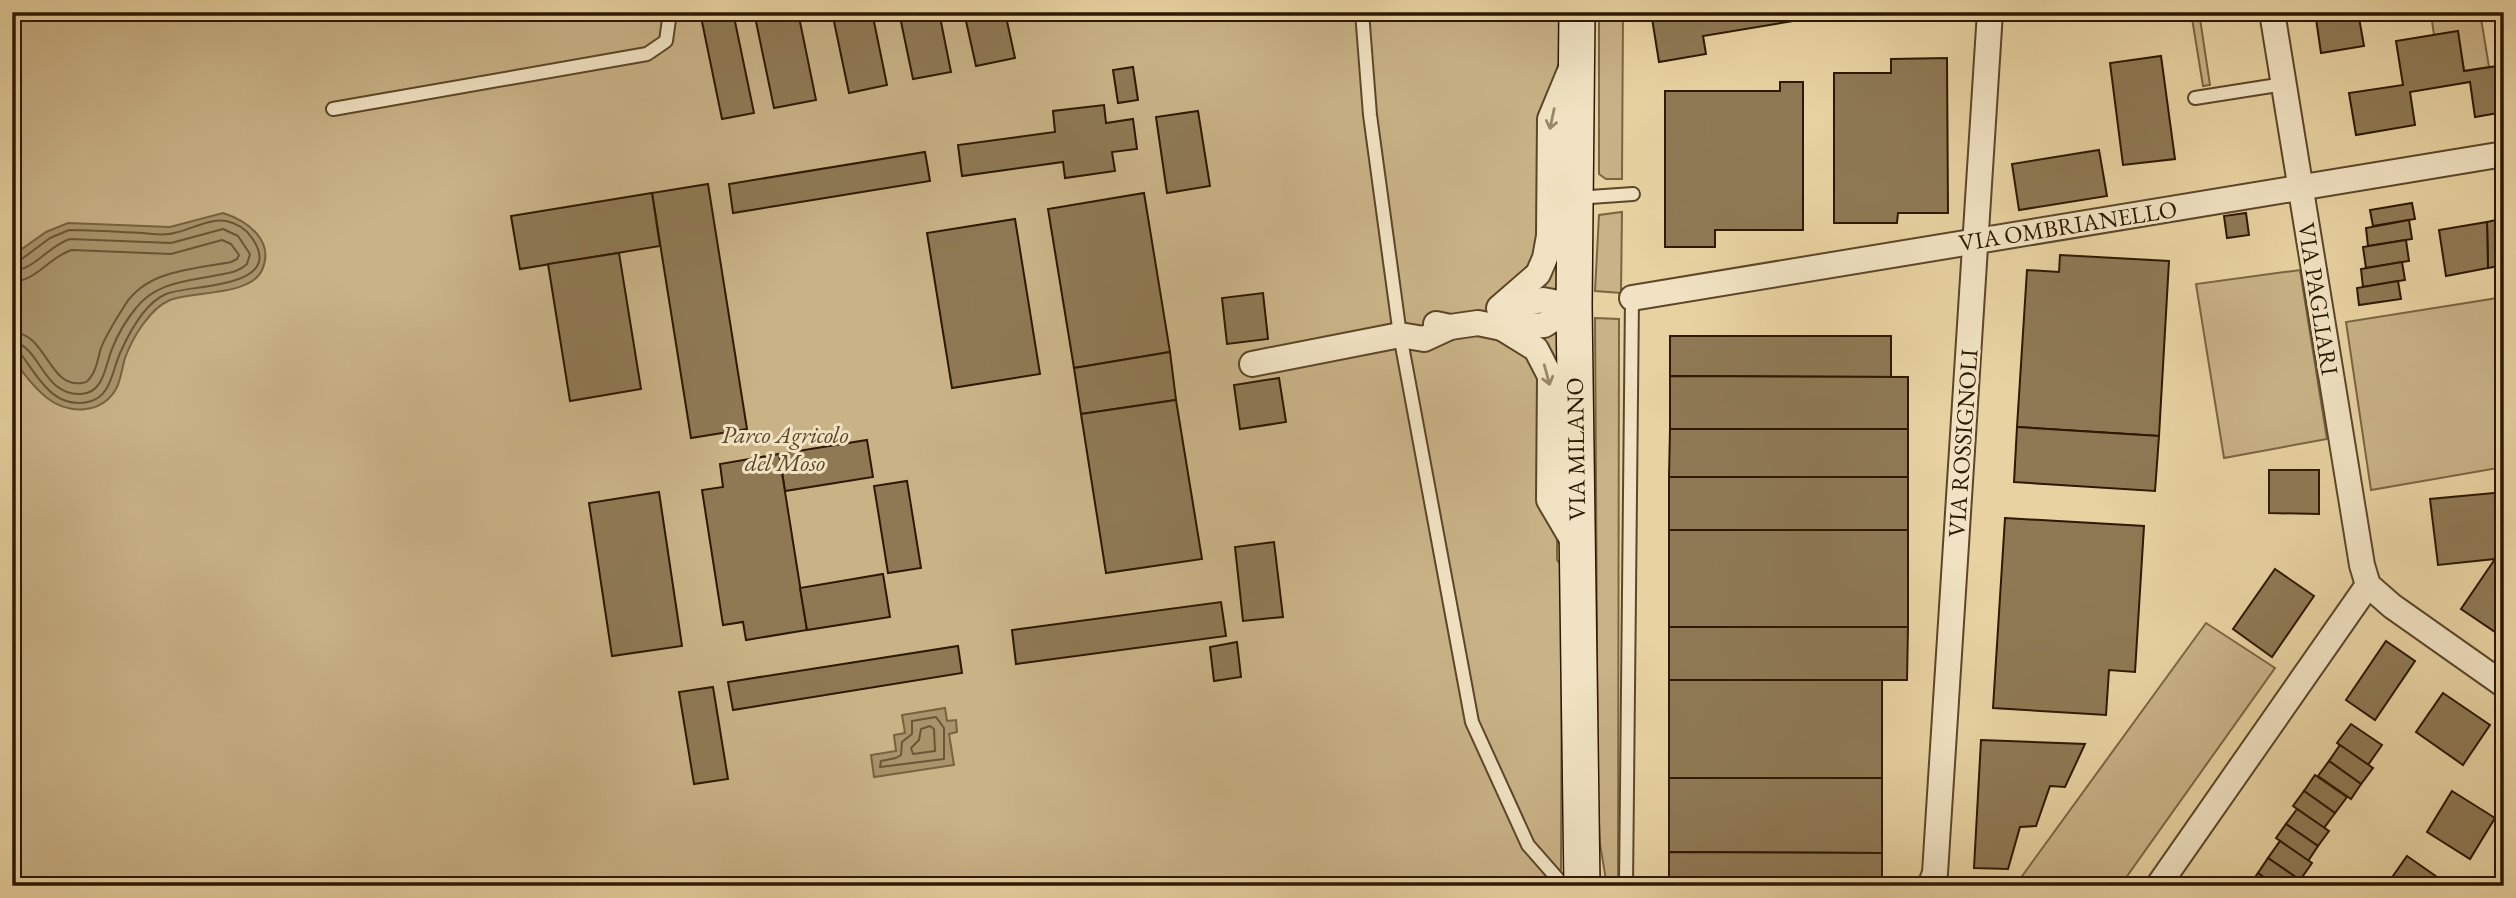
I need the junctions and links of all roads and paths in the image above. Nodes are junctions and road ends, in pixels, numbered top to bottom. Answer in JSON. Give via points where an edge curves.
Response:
{"nodes":[{"id":1,"x":670,"y":12,"type":"edge"},
{"id":2,"x":1362,"y":12,"type":"edge"},
{"id":3,"x":1577,"y":12,"type":"edge"},
{"id":4,"x":1990,"y":12,"type":"edge"},
{"id":5,"x":2272,"y":12,"type":"edge"},
{"id":6,"x":1576,"y":56,"type":"junction"},
{"id":7,"x":2284,"y":84,"type":"junction"},
{"id":8,"x":2194,"y":98,"type":"dead end"},
{"id":9,"x":333,"y":109,"type":"dead end"},
{"id":10,"x":2504,"y":154,"type":"edge"},
{"id":11,"x":2300,"y":187,"type":"junction"},
{"id":12,"x":1633,"y":194,"type":"dead end"},
{"id":13,"x":1575,"y":198,"type":"junction"},
{"id":14,"x":1976,"y":241,"type":"junction"},
{"id":15,"x":1632,"y":298,"type":"joint"},
{"id":16,"x":1574,"y":306,"type":"junction"},
{"id":17,"x":1494,"y":320,"type":"junction"},
{"id":18,"x":1400,"y":335,"type":"junction"},
{"id":19,"x":1252,"y":364,"type":"dead end"},
{"id":20,"x":1578,"y":548,"type":"junction"},
{"id":21,"x":2368,"y":585,"type":"junction"},
{"id":22,"x":2504,"y":685,"type":"edge"},
{"id":23,"x":1935,"y":881,"type":"edge"},
{"id":24,"x":1564,"y":886,"type":"edge"},
{"id":25,"x":1582,"y":886,"type":"edge"},
{"id":26,"x":1626,"y":886,"type":"edge"},
{"id":27,"x":2158,"y":886,"type":"edge"}],
"edges":[{"from":1,"to":9,"type":"lane","via":[[666,41],[647,54]]},
{"from":2,"to":18,"type":"lane","via":[[1370,115]]},
{"from":3,"to":6,"type":"main road","name":"VIA MILANO"},
{"from":4,"to":14,"type":"street","name":"VIA ROSSIGNOLI"},
{"from":5,"to":7,"type":"street","name":"VIA PAGLIARI"},
{"from":6,"to":13,"type":"main road","name":"VIA MILANO"},
{"from":6,"to":17,"type":"street","one_way":true,"via":[[1550,119],[1545,258],[1538,274]]},
{"from":7,"to":8,"type":"lane"},
{"from":7,"to":11,"type":"street","name":"VIA PAGLIARI"},
{"from":10,"to":11,"type":"street","name":"VIA OMBRIANELLO"},
{"from":11,"to":14,"type":"street","name":"VIA OMBRIANELLO"},
{"from":11,"to":21,"type":"street","name":"VIA PAGLIARI"},
{"from":12,"to":13,"type":"lane"},
{"from":13,"to":16,"type":"main road","name":"VIA MILANO"},
{"from":14,"to":15,"type":"street","name":"VIA OMBRIANELLO"},
{"from":14,"to":23,"type":"street","name":"VIA ROSSIGNOLI"},
{"from":15,"to":26,"type":"lane"},
{"from":16,"to":17,"type":"street","via":[[1544,325]]},
{"from":16,"to":20,"type":"main road","name":"VIA MILANO"},
{"from":17,"to":18,"type":"street","via":[[1450,327],[1421,322]]},
{"from":17,"to":20,"type":"street","one_way":true,"via":[[1536,349],[1550,376],[1549,500]]},
{"from":18,"to":19,"type":"street"},
{"from":18,"to":24,"type":"lane","via":[[1472,722],[1528,845]]},
{"from":20,"to":25,"type":"main road","name":"VIA MILANO"},
{"from":21,"to":22,"type":"street"},
{"from":21,"to":27,"type":"street"}]}
